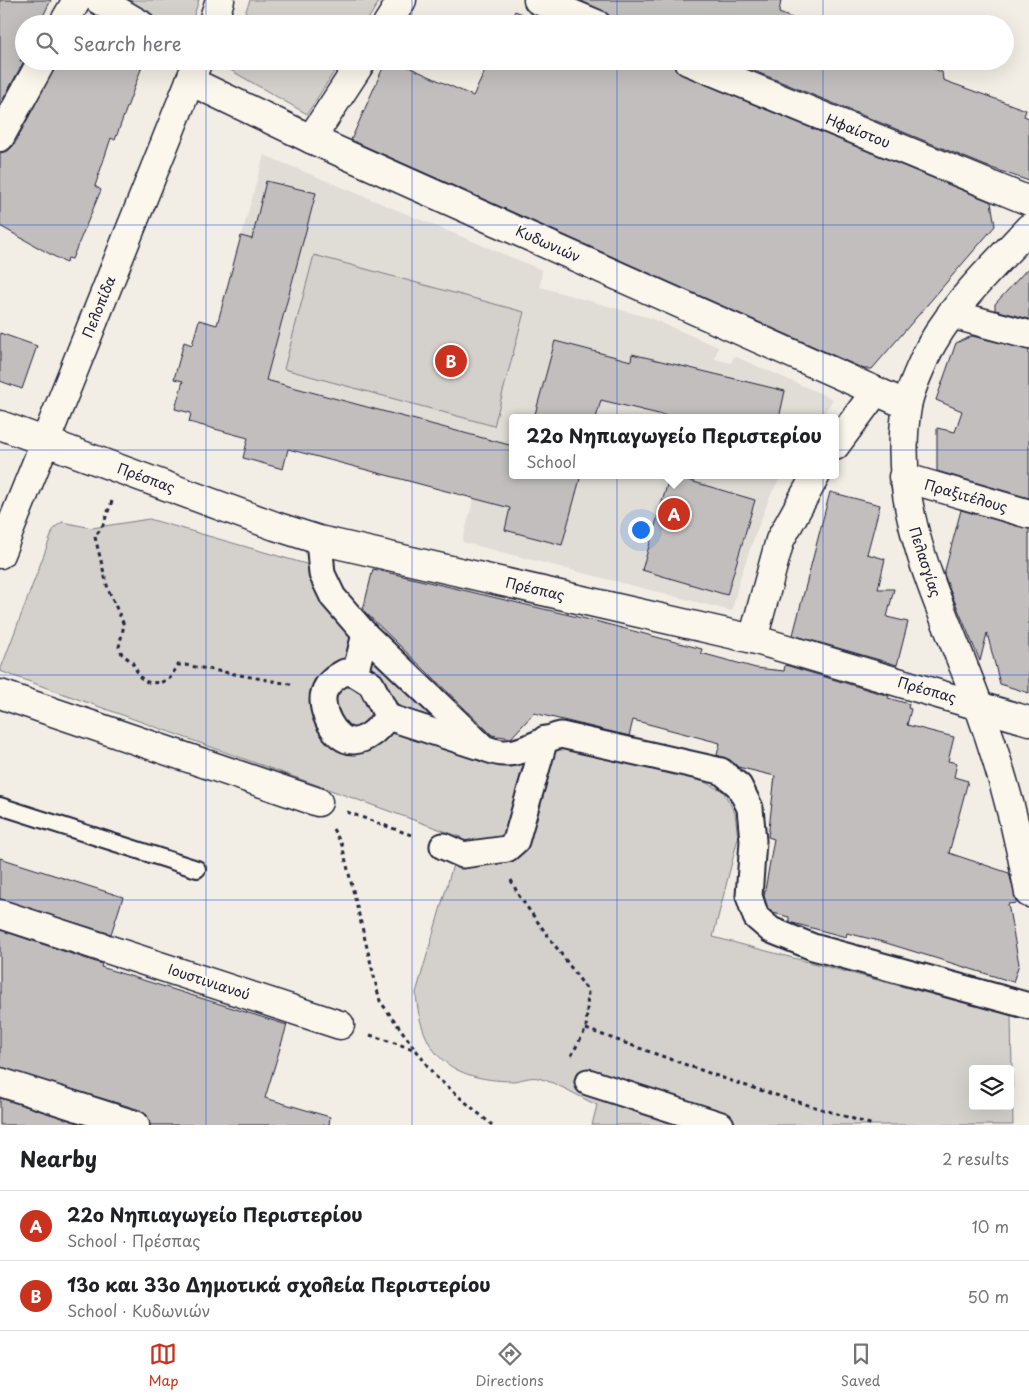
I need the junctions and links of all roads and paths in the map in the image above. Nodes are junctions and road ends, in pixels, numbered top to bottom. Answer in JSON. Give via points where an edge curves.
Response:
{"nodes":[{"id":1,"x":77,"y":0,"type":"edge"},
{"id":2,"x":99,"y":0,"type":"edge"},
{"id":3,"x":220,"y":0,"type":"edge"},
{"id":4,"x":402,"y":0,"type":"edge"},
{"id":5,"x":538,"y":0,"type":"edge"},
{"id":6,"x":69,"y":15,"type":"edge"},
{"id":7,"x":125,"y":15,"type":"edge"},
{"id":8,"x":215,"y":15,"type":"edge"},
{"id":9,"x":393,"y":15,"type":"edge"},
{"id":10,"x":574,"y":15,"type":"edge"},
{"id":11,"x":37,"y":70,"type":"edge"},
{"id":12,"x":356,"y":70,"type":"edge"},
{"id":13,"x":710,"y":70,"type":"edge"},
{"id":14,"x":194,"y":71,"type":"edge"},
{"id":15,"x":0,"y":136,"type":"edge"},
{"id":16,"x":311,"y":139,"type":"junction"},
{"id":17,"x":1029,"y":201,"type":"edge"},
{"id":18,"x":1029,"y":228,"type":"edge"},
{"id":19,"x":951,"y":314,"type":"junction"},
{"id":20,"x":1029,"y":335,"type":"edge"},
{"id":21,"x":876,"y":391,"type":"junction"},
{"id":22,"x":907,"y":405,"type":"junction"},
{"id":23,"x":0,"y":425,"type":"edge"},
{"id":24,"x":46,"y":441,"type":"junction"},
{"id":25,"x":839,"y":441,"type":"edge"},
{"id":26,"x":112,"y":466,"type":"junction"},
{"id":27,"x":903,"y":477,"type":"junction"},
{"id":28,"x":814,"y":479,"type":"edge"},
{"id":29,"x":1029,"y":514,"type":"edge"},
{"id":30,"x":319,"y":540,"type":"junction"},
{"id":31,"x":0,"y":554,"type":"edge"},
{"id":32,"x":365,"y":634,"type":"junction"},
{"id":33,"x":753,"y":639,"type":"junction"},
{"id":34,"x":355,"y":674,"type":"junction"},
{"id":35,"x":324,"y":691,"type":"junction"},
{"id":36,"x":0,"y":694,"type":"edge"},
{"id":37,"x":978,"y":705,"type":"junction"},
{"id":38,"x":388,"y":717,"type":"junction"},
{"id":39,"x":1029,"y":721,"type":"edge"},
{"id":40,"x":545,"y":739,"type":"junction"},
{"id":41,"x":484,"y":748,"type":"junction"},
{"id":42,"x":318,"y":802,"type":"junction"},
{"id":43,"x":0,"y":806,"type":"edge"},
{"id":44,"x":443,"y":846,"type":"joint"},
{"id":45,"x":196,"y":869,"type":"dead end"},
{"id":46,"x":1029,"y":893,"type":"edge"},
{"id":47,"x":519,"y":896,"type":"dead end"},
{"id":48,"x":0,"y":914,"type":"edge"},
{"id":49,"x":1029,"y":1006,"type":"edge"},
{"id":50,"x":340,"y":1025,"type":"joint"},
{"id":51,"x":586,"y":1029,"type":"junction"},
{"id":52,"x":417,"y":1051,"type":"junction"},
{"id":53,"x":566,"y":1064,"type":"dead end"},
{"id":54,"x":0,"y":1082,"type":"edge"},
{"id":55,"x":588,"y":1082,"type":"dead end"},
{"id":56,"x":135,"y":1125,"type":"edge"},
{"id":57,"x":492,"y":1125,"type":"edge"},
{"id":58,"x":721,"y":1125,"type":"edge"},
{"id":59,"x":873,"y":1125,"type":"edge"}],
"edges":[{"from":1,"to":6,"type":"street"},
{"from":2,"to":7,"type":"street"},
{"from":3,"to":8,"type":"street"},
{"from":4,"to":9,"type":"street"},
{"from":5,"to":10,"type":"street"},
{"from":11,"to":15,"type":"street"},
{"from":12,"to":16,"type":"street"},
{"from":13,"to":17,"type":"street","name":"Ηφαίστου"},
{"from":14,"to":16,"type":"street","name":"Κυδωνιών"},
{"from":14,"to":24,"type":"street","name":"Πελοπίδα"},
{"from":16,"to":21,"type":"street","name":"Κυδωνιών"},
{"from":18,"to":19,"type":"street","name":"Πελασγίας"},
{"from":19,"to":20,"type":"street"},
{"from":19,"to":22,"type":"street","name":"Πελασγίας","via":[[926,357]]},
{"from":21,"to":22,"type":"street","name":"Κυδωνιών"},
{"from":21,"to":25,"type":"street"},
{"from":22,"to":27,"type":"street","name":"Πελασγίας"},
{"from":23,"to":24,"type":"street","name":"Πρέσπας"},
{"from":24,"to":26,"type":"street","name":"Πρέσπας"},
{"from":24,"to":31,"type":"street","name":"Πελοπίδα"},
{"from":26,"to":30,"type":"street","name":"Πρέσπας"},
{"from":26,"to":35,"type":"path","via":[[112,499],[95,537],[108,589],[124,625],[119,647],[140,677],[147,682],[160,683],[170,678],[178,665],[185,665]]},
{"from":27,"to":29,"type":"street","name":"Πραξιτέλους"},
{"from":27,"to":37,"type":"street","name":"Πελασγίας","via":[[917,545]]},
{"from":28,"to":33,"type":"street","via":[[780,540]]},
{"from":30,"to":32,"type":"street","via":[[322,574],[333,597]]},
{"from":30,"to":33,"type":"street","name":"Πρέσπας"},
{"from":32,"to":34,"type":"street"},
{"from":32,"to":41,"type":"street"},
{"from":33,"to":37,"type":"street","name":"Πρέσπας"},
{"from":34,"to":35,"type":"street","via":[[345,672],[339,675]]},
{"from":34,"to":38,"type":"street","via":[[371,684]]},
{"from":35,"to":38,"type":"street","via":[[322,703],[329,721],[337,734],[352,741],[365,738]]},
{"from":36,"to":42,"type":"street"},
{"from":37,"to":39,"type":"street","name":"Πρέσπας"},
{"from":37,"to":46,"type":"street","name":"Πελασγίας","via":[[1010,806]]},
{"from":38,"to":41,"type":"street"},
{"from":40,"to":41,"type":"street","via":[[522,750],[504,753]]},
{"from":40,"to":44,"type":"street","via":[[516,840],[507,849],[463,855]]},
{"from":40,"to":49,"type":"street","via":[[561,735],[721,771],[739,786],[750,808],[753,841],[749,896],[756,917],[771,930],[813,947]]},
{"from":42,"to":44,"type":"path"},
{"from":42,"to":52,"type":"path","via":[[342,845],[380,1001]]},
{"from":43,"to":45,"type":"lane"},
{"from":47,"to":51,"type":"path","via":[[588,991]]},
{"from":48,"to":50,"type":"street","name":"Ιουστινιανού"},
{"from":50,"to":52,"type":"path"},
{"from":51,"to":53,"type":"path"},
{"from":51,"to":59,"type":"path","via":[[737,1083]]},
{"from":52,"to":57,"type":"path","via":[[435,1076]]},
{"from":54,"to":56,"type":"street"},
{"from":55,"to":58,"type":"street"}]}
